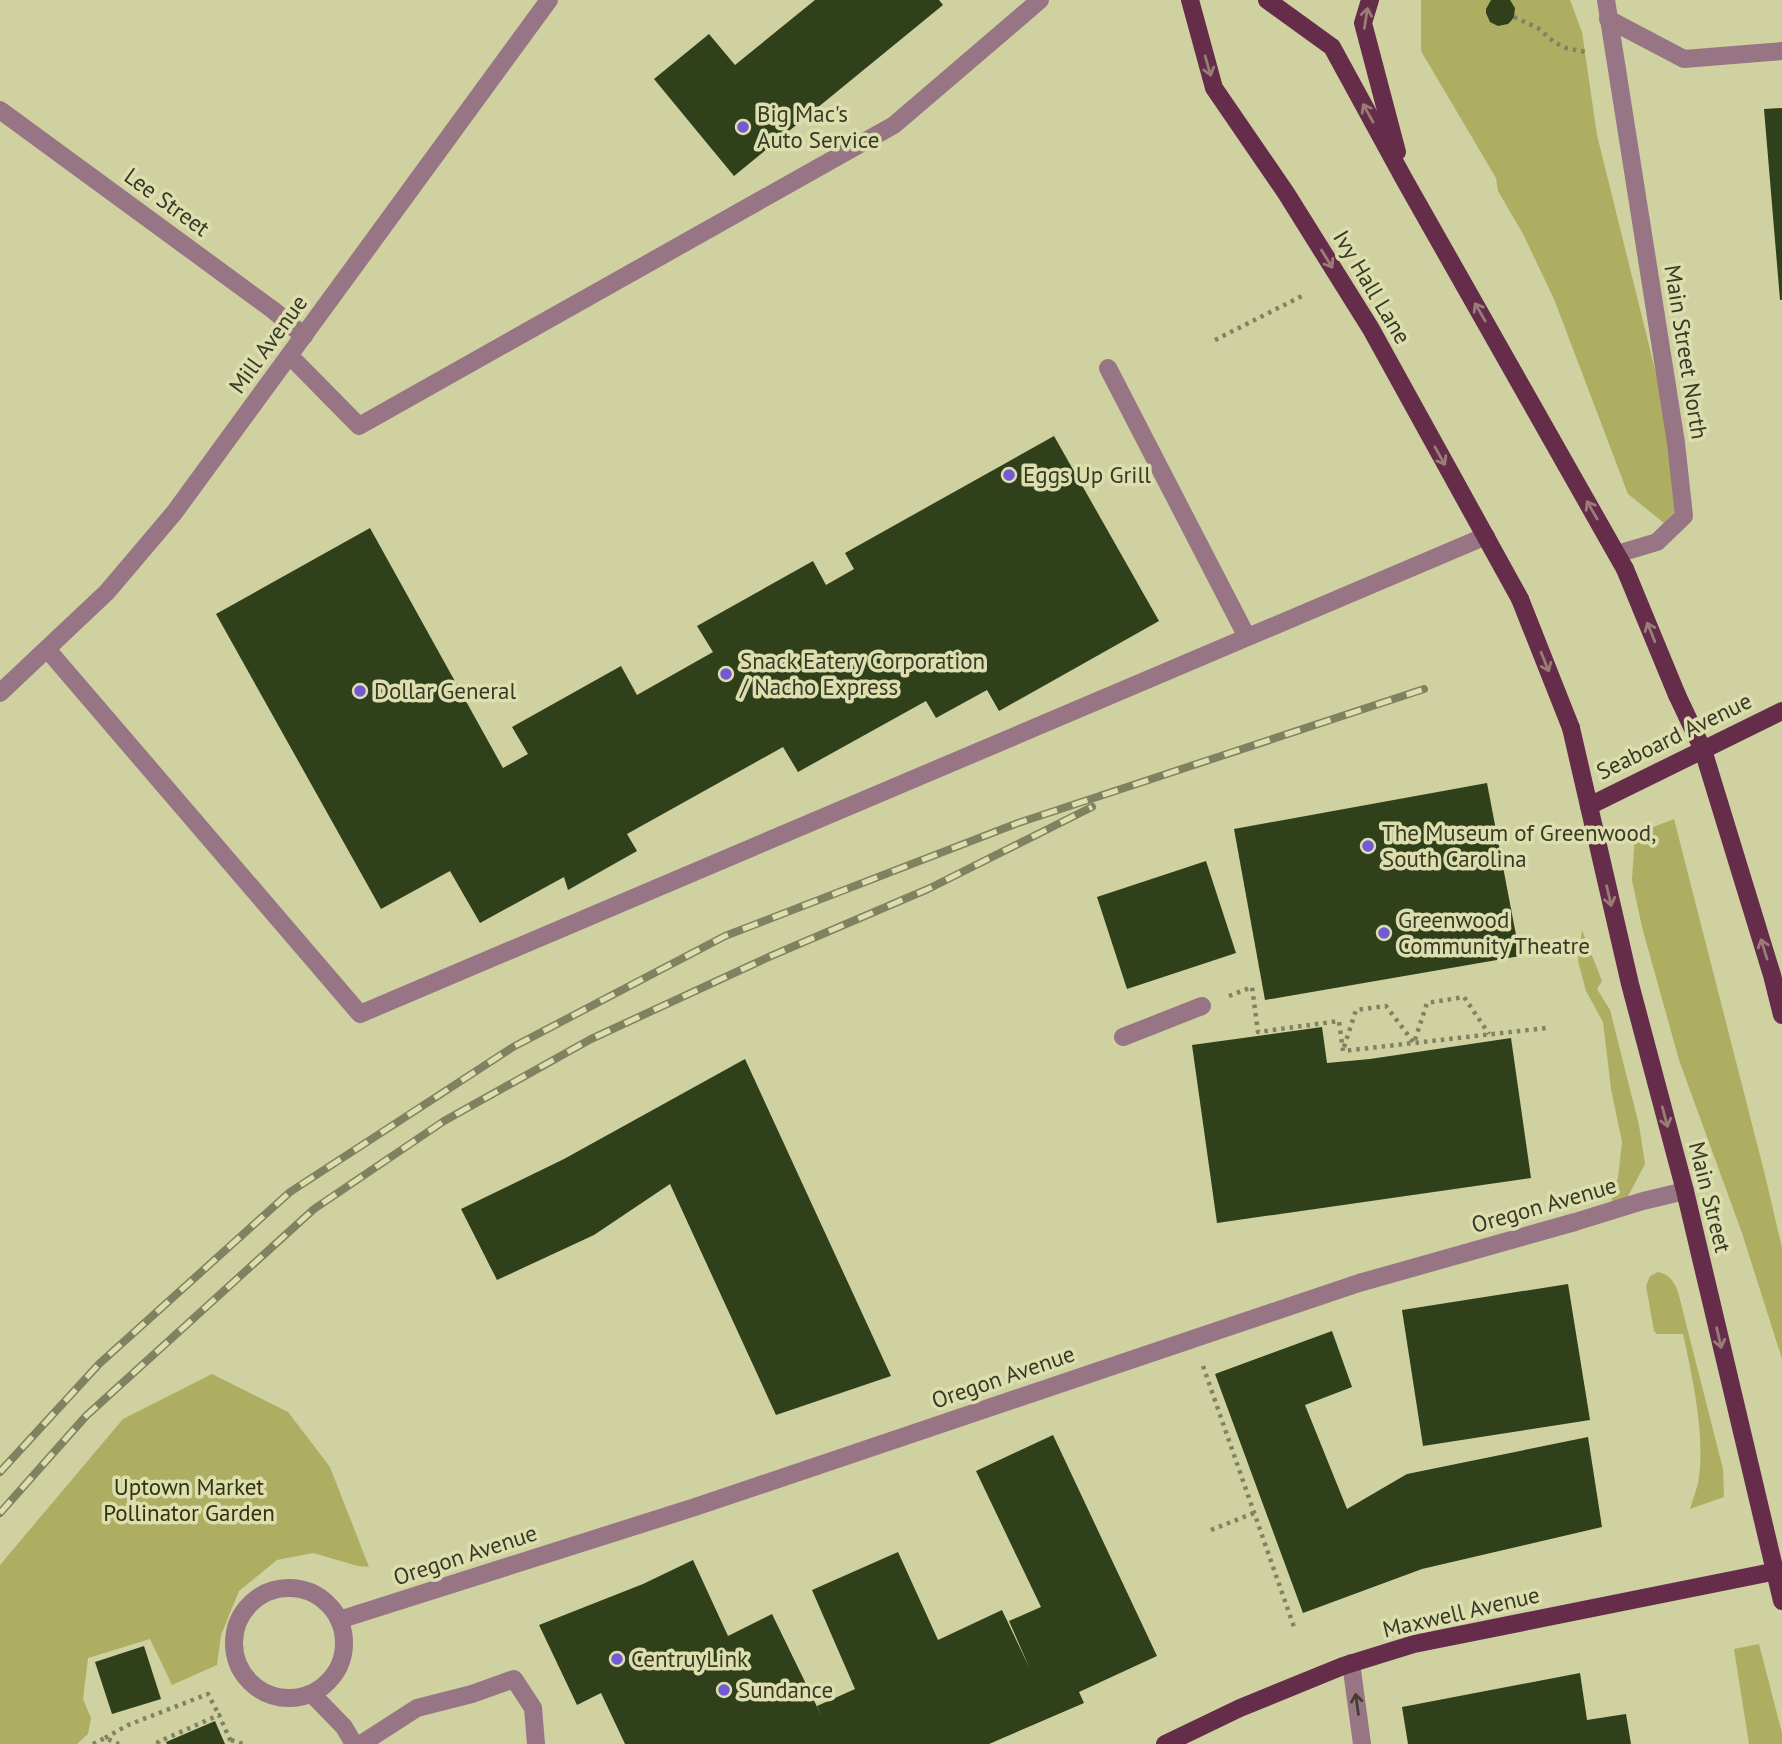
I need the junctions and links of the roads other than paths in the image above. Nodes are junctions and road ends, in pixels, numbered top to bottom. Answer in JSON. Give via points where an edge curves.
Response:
{"nodes":[{"id":1,"x":549,"y":0,"type":"edge"},
{"id":2,"x":1040,"y":0,"type":"edge"},
{"id":3,"x":1189,"y":0,"type":"edge"},
{"id":4,"x":1267,"y":0,"type":"edge"},
{"id":5,"x":1370,"y":0,"type":"edge"},
{"id":6,"x":1606,"y":0,"type":"edge"},
{"id":7,"x":1608,"y":19,"type":"junction"},
{"id":8,"x":1782,"y":51,"type":"edge"},
{"id":9,"x":0,"y":110,"type":"edge"},
{"id":10,"x":1404,"y":179,"type":"junction"},
{"id":11,"x":304,"y":336,"type":"junction"},
{"id":12,"x":290,"y":356,"type":"junction"},
{"id":13,"x":1108,"y":368,"type":"dead end"},
{"id":14,"x":1486,"y":536,"type":"junction"},
{"id":15,"x":1621,"y":562,"type":"junction"},
{"id":16,"x":1247,"y":638,"type":"junction"},
{"id":17,"x":47,"y":649,"type":"junction"},
{"id":18,"x":0,"y":693,"type":"edge"},
{"id":19,"x":1782,"y":711,"type":"edge"},
{"id":20,"x":1703,"y":750,"type":"junction"},
{"id":21,"x":1588,"y":806,"type":"junction"},
{"id":22,"x":1202,"y":1006,"type":"dead end"},
{"id":23,"x":1782,"y":1015,"type":"edge"},
{"id":24,"x":1123,"y":1037,"type":"dead end"},
{"id":25,"x":1685,"y":1191,"type":"junction"},
{"id":26,"x":1779,"y":1570,"type":"edge"},
{"id":27,"x":1782,"y":1601,"type":"edge"},
{"id":28,"x":339,"y":1620,"type":"junction"},
{"id":29,"x":1351,"y":1664,"type":"junction"},
{"id":30,"x":312,"y":1693,"type":"junction"},
{"id":31,"x":354,"y":1744,"type":"edge"},
{"id":32,"x":361,"y":1744,"type":"edge"},
{"id":33,"x":536,"y":1744,"type":"edge"},
{"id":34,"x":1165,"y":1744,"type":"edge"},
{"id":35,"x":1362,"y":1744,"type":"edge"}],
"edges":[{"from":1,"to":11,"type":"street","name":"Mill Avenue"},
{"from":2,"to":12,"type":"street","via":[[894,125],[359,426]]},
{"from":3,"to":14,"type":"main road","name":"Ivy Hall Lane","one_way":true,"via":[[1214,88],[1371,329]]},
{"from":10,"to":4,"type":"main road","one_way":true,"via":[[1332,47]]},
{"from":10,"to":5,"type":"main road","one_way":true,"via":[[1363,23]]},
{"from":6,"to":7,"type":"street"},
{"from":7,"to":8,"type":"street","via":[[1684,60]]},
{"from":7,"to":15,"type":"street","name":"Main Street North","via":[[1685,516],[1657,542]]},
{"from":9,"to":11,"type":"street","name":"Lee Street"},
{"from":15,"to":10,"type":"main road","one_way":true},
{"from":11,"to":12,"type":"street","name":"Mill Avenue"},
{"from":12,"to":17,"type":"street","name":"Mill Avenue","via":[[174,513],[107,592]]},
{"from":13,"to":16,"type":"street"},
{"from":14,"to":16,"type":"street"},
{"from":14,"to":21,"type":"main road","name":"Ivy Hall Lane","one_way":true,"bridge":true,"via":[[1520,599],[1571,728]]},
{"from":20,"to":15,"type":"main road","one_way":true,"bridge":true},
{"from":16,"to":17,"type":"street","via":[[360,1014]]},
{"from":17,"to":18,"type":"street","name":"Mill Avenue"},
{"from":19,"to":20,"type":"main road","name":"Seaboard Avenue"},
{"from":20,"to":21,"type":"main road","name":"Seaboard Avenue"},
{"from":23,"to":20,"type":"main road","one_way":true},
{"from":21,"to":25,"type":"main road","name":"Main Street","one_way":true},
{"from":22,"to":24,"type":"street"},
{"from":25,"to":26,"type":"main road","name":"Main Street","one_way":true,"via":[[1760,1509]]},
{"from":25,"to":28,"type":"street","name":"Oregon Avenue","via":[[1359,1283],[695,1507]]},
{"from":26,"to":27,"type":"main road","name":"Main Street"},
{"from":26,"to":29,"type":"main road","name":"Maxwell Avenue","via":[[1414,1644]]},
{"from":28,"to":30,"type":"street","via":[[344,1641],[341,1662],[330,1681]]},
{"from":28,"to":30,"type":"street","via":[[327,1603],[309,1591],[287,1588],[266,1593],[248,1606],[237,1624],[233,1645],[251,1684],[270,1695],[291,1698]]},
{"from":29,"to":34,"type":"main road","name":"Maxwell Avenue"},
{"from":35,"to":29,"type":"street","one_way":true},
{"from":30,"to":31,"type":"street"},
{"from":32,"to":33,"type":"street","via":[[417,1708],[514,1679],[533,1708]]}]}
